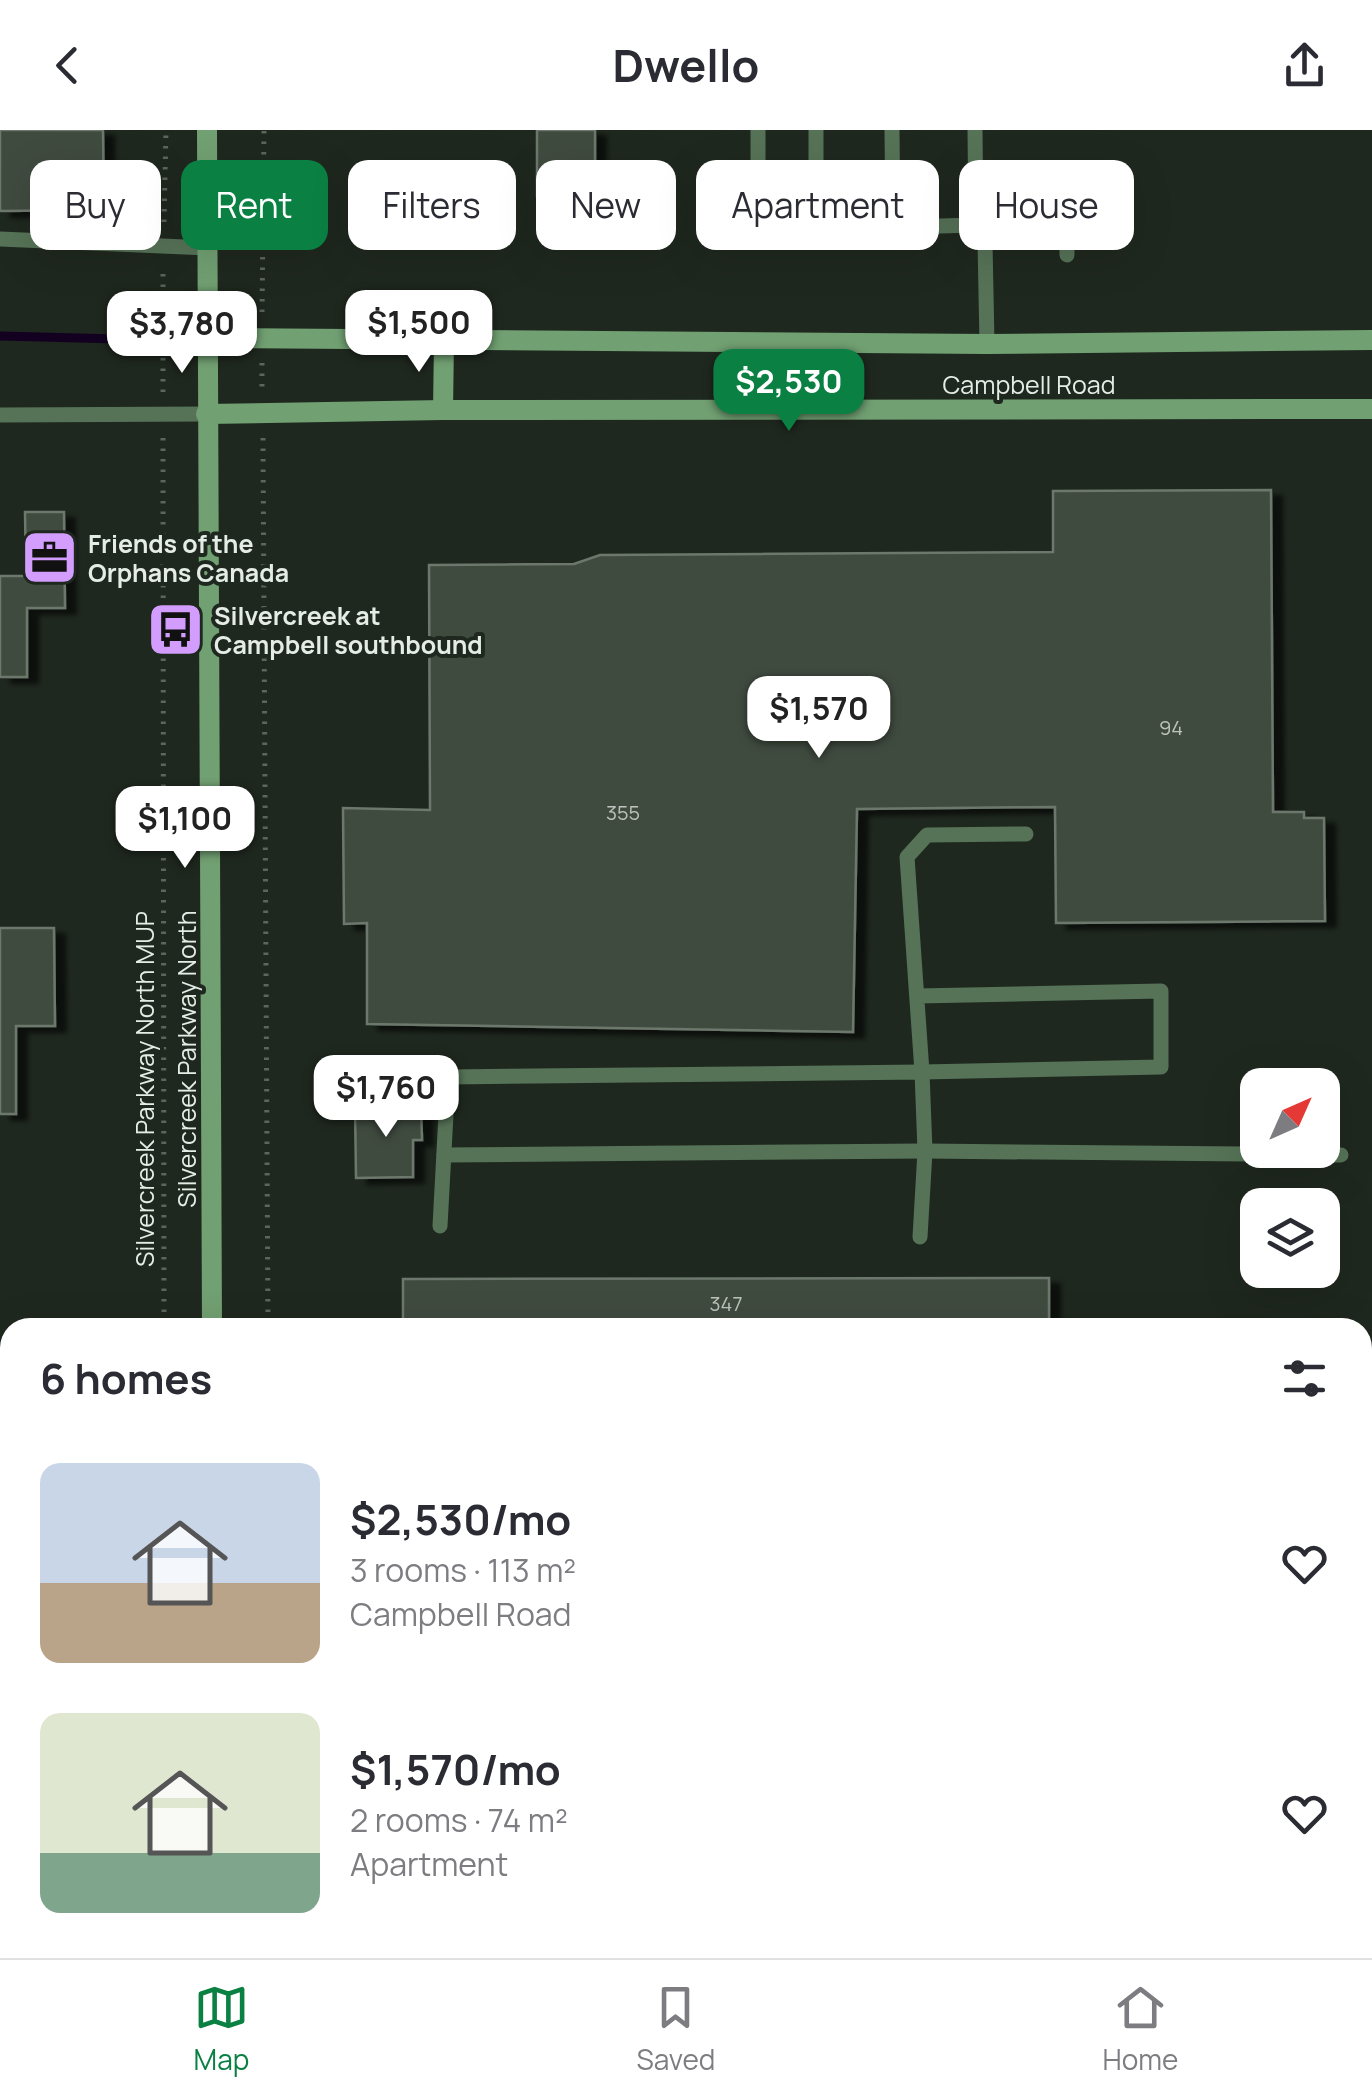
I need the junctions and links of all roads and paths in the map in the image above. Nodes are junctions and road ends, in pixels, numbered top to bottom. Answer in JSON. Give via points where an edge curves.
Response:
{"nodes":[{"id":1,"x":166,"y":130,"type":"edge"},
{"id":2,"x":207,"y":130,"type":"edge"},
{"id":3,"x":264,"y":130,"type":"edge"},
{"id":4,"x":758,"y":130,"type":"edge"},
{"id":5,"x":816,"y":130,"type":"edge"},
{"id":6,"x":892,"y":130,"type":"edge"},
{"id":7,"x":975,"y":130,"type":"edge"},
{"id":8,"x":207,"y":160,"type":"edge"},
{"id":9,"x":758,"y":160,"type":"edge"},
{"id":10,"x":816,"y":160,"type":"edge"},
{"id":11,"x":892,"y":160,"type":"edge"},
{"id":12,"x":976,"y":160,"type":"edge"},
{"id":13,"x":0,"y":239,"type":"edge"},
{"id":14,"x":163,"y":246,"type":"junction"},
{"id":15,"x":181,"y":247,"type":"edge"},
{"id":16,"x":208,"y":250,"type":"edge"},
{"id":17,"x":985,"y":250,"type":"edge"},
{"id":18,"x":1067,"y":250,"type":"edge"},
{"id":19,"x":1067,"y":254,"type":"dead end"},
{"id":20,"x":208,"y":338,"type":"junction"},
{"id":21,"x":262,"y":339,"type":"junction"},
{"id":22,"x":1372,"y":340,"type":"edge"},
{"id":23,"x":444,"y":341,"type":"junction"},
{"id":24,"x":987,"y":344,"type":"junction"},
{"id":25,"x":1372,"y":409,"type":"edge"},
{"id":26,"x":444,"y":410,"type":"junction"},
{"id":27,"x":262,"y":413,"type":"junction"},
{"id":28,"x":163,"y":414,"type":"junction"},
{"id":29,"x":206,"y":414,"type":"junction"},
{"id":30,"x":0,"y":415,"type":"edge"},
{"id":31,"x":1026,"y":834,"type":"dead end"},
{"id":32,"x":918,"y":996,"type":"junction"},
{"id":33,"x":922,"y":1072,"type":"junction"},
{"id":34,"x":925,"y":1151,"type":"junction"},
{"id":35,"x":1240,"y":1154,"type":"edge"},
{"id":36,"x":444,"y":1155,"type":"junction"},
{"id":37,"x":440,"y":1226,"type":"dead end"},
{"id":38,"x":920,"y":1237,"type":"dead end"},
{"id":39,"x":164,"y":1318,"type":"edge"},
{"id":40,"x":212,"y":1318,"type":"edge"},
{"id":41,"x":268,"y":1318,"type":"edge"}],
"edges":[{"from":1,"to":14,"type":"path","name":"Silvercreek Parkway North MUP"},
{"from":2,"to":8,"type":"street","name":"Silvercreek Parkway North"},
{"from":3,"to":21,"type":"path"},
{"from":4,"to":9,"type":"lane"},
{"from":5,"to":10,"type":"lane"},
{"from":6,"to":11,"type":"lane"},
{"from":7,"to":12,"type":"lane"},
{"from":13,"to":14,"type":"lane"},
{"from":14,"to":15,"type":"lane"},
{"from":14,"to":28,"type":"path","name":"Silvercreek Parkway North MUP"},
{"from":16,"to":20,"type":"street","name":"Silvercreek Parkway North"},
{"from":17,"to":24,"type":"lane"},
{"from":18,"to":19,"type":"lane"},
{"from":20,"to":21,"type":"street","name":"Campbell Road"},
{"from":20,"to":29,"type":"street","name":"Silvercreek Parkway North"},
{"from":21,"to":23,"type":"street","name":"Campbell Road"},
{"from":21,"to":27,"type":"path"},
{"from":22,"to":24,"type":"street","name":"Campbell Road"},
{"from":23,"to":24,"type":"street","name":"Campbell Road"},
{"from":23,"to":26,"type":"street"},
{"from":25,"to":26,"type":"street","name":"Campbell Road"},
{"from":26,"to":27,"type":"street","name":"Campbell Road"},
{"from":27,"to":29,"type":"street","name":"Campbell Road"},
{"from":27,"to":41,"type":"path"},
{"from":28,"to":29,"type":"lane"},
{"from":28,"to":30,"type":"lane"},
{"from":28,"to":39,"type":"path","name":"Silvercreek Parkway North MUP"},
{"from":29,"to":40,"type":"street","name":"Silvercreek Parkway North"},
{"from":31,"to":32,"type":"lane","via":[[927,835],[907,857]]},
{"from":32,"to":33,"type":"lane"},
{"from":32,"to":33,"type":"lane","via":[[1160,991],[1161,1068]]},
{"from":33,"to":34,"type":"lane"},
{"from":33,"to":36,"type":"lane","via":[[448,1077]]},
{"from":34,"to":35,"type":"lane"},
{"from":34,"to":36,"type":"lane"},
{"from":34,"to":38,"type":"lane"},
{"from":36,"to":37,"type":"lane"}]}
